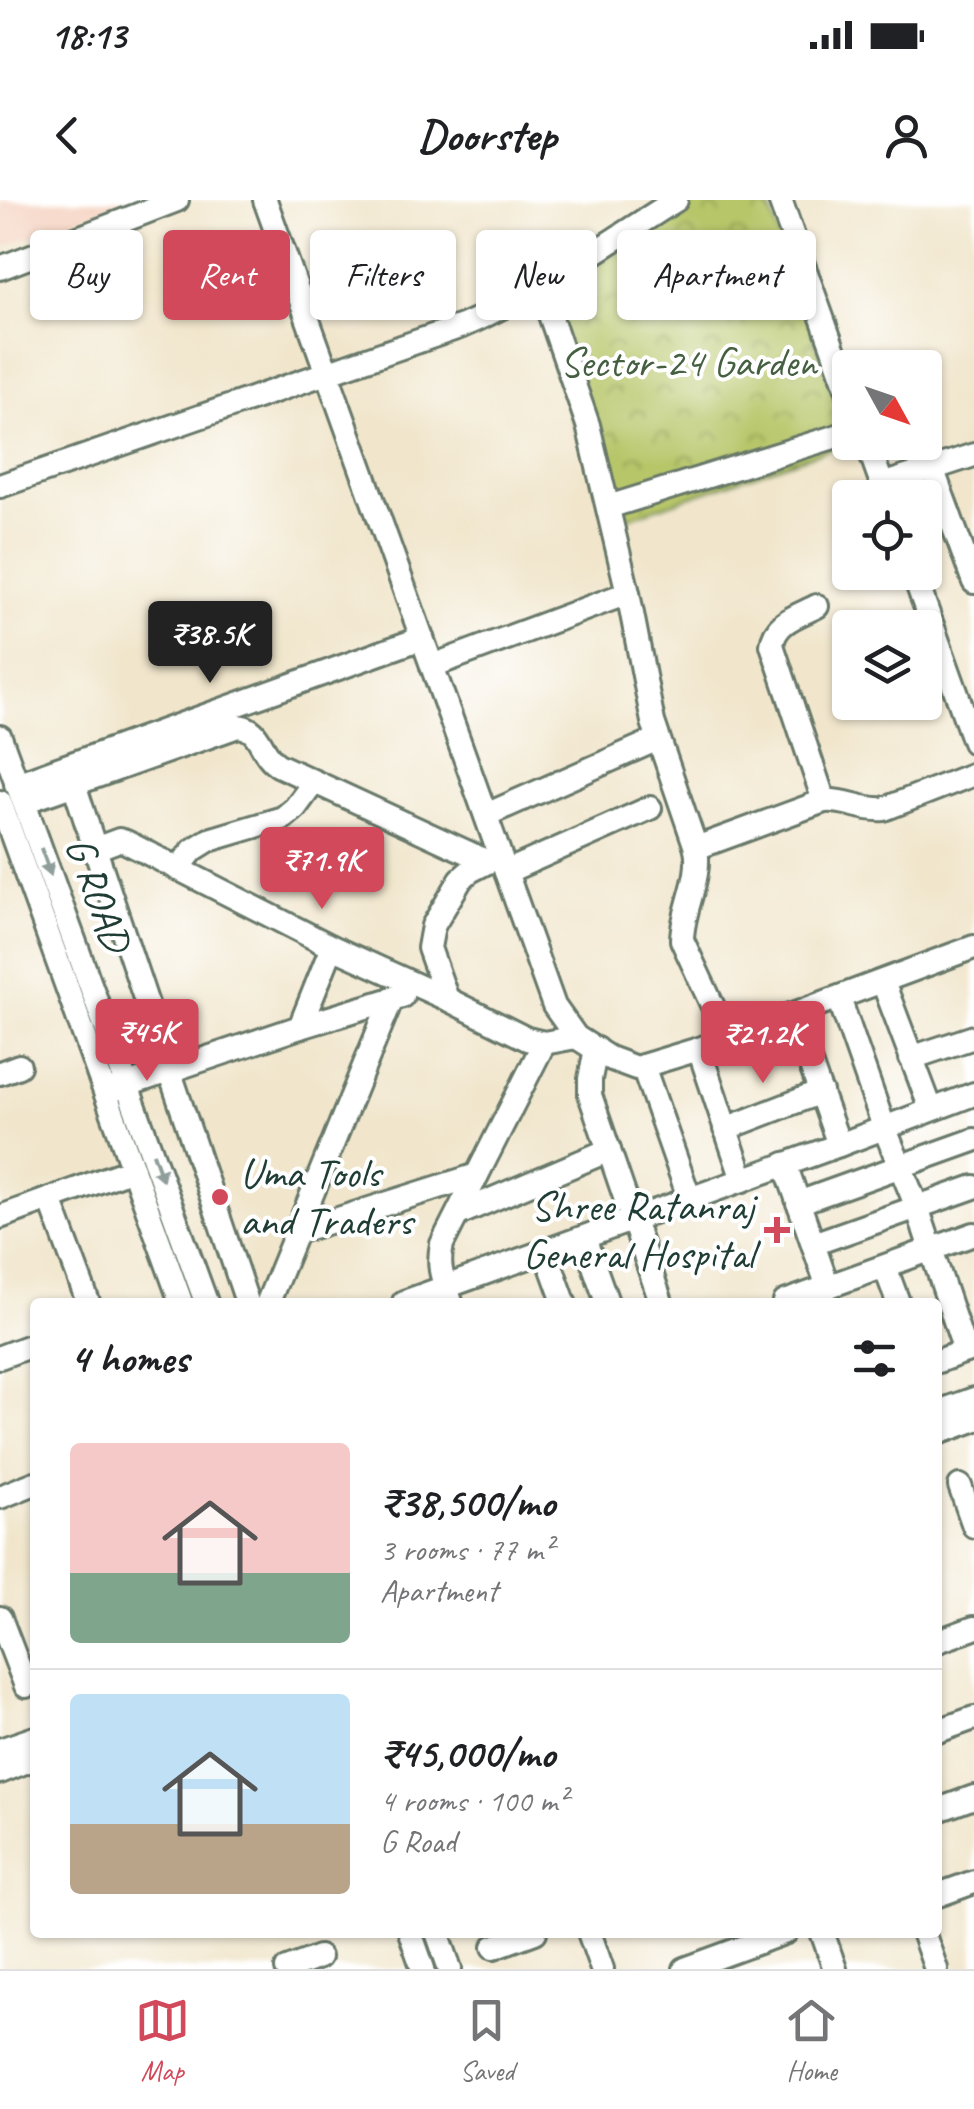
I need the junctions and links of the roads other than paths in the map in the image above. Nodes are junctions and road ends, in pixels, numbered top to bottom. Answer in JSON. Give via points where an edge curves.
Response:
{"nodes":[{"id":1,"x":178,"y":200,"type":"edge"},
{"id":2,"x":264,"y":200,"type":"edge"},
{"id":3,"x":674,"y":200,"type":"edge"},
{"id":4,"x":780,"y":200,"type":"edge"},
{"id":5,"x":597,"y":249,"type":"edge"},
{"id":6,"x":0,"y":268,"type":"edge"},
{"id":7,"x":476,"y":320,"type":"edge"},
{"id":8,"x":552,"y":320,"type":"edge"},
{"id":9,"x":834,"y":350,"type":"edge"},
{"id":10,"x":327,"y":373,"type":"junction"},
{"id":11,"x":832,"y":438,"type":"edge"},
{"id":12,"x":974,"y":455,"type":"edge"},
{"id":13,"x":932,"y":468,"type":"junction"},
{"id":14,"x":907,"y":480,"type":"edge"},
{"id":15,"x":0,"y":486,"type":"edge"},
{"id":16,"x":608,"y":507,"type":"junction"},
{"id":17,"x":974,"y":582,"type":"edge"},
{"id":18,"x":920,"y":590,"type":"edge"},
{"id":19,"x":628,"y":593,"type":"junction"},
{"id":20,"x":818,"y":606,"type":"dead end"},
{"id":21,"x":422,"y":638,"type":"junction"},
{"id":22,"x":432,"y":666,"type":"junction"},
{"id":23,"x":0,"y":738,"type":"edge"},
{"id":24,"x":658,"y":740,"type":"junction"},
{"id":25,"x":974,"y":742,"type":"edge"},
{"id":26,"x":974,"y":774,"type":"edge"},
{"id":27,"x":314,"y":782,"type":"junction"},
{"id":28,"x":74,"y":784,"type":"junction"},
{"id":29,"x":13,"y":796,"type":"edge"},
{"id":30,"x":824,"y":800,"type":"junction"},
{"id":31,"x":650,"y":808,"type":"dead end"},
{"id":32,"x":486,"y":815,"type":"junction"},
{"id":33,"x":696,"y":848,"type":"junction"},
{"id":34,"x":95,"y":849,"type":"junction"},
{"id":35,"x":498,"y":863,"type":"junction"},
{"id":36,"x":178,"y":869,"type":"junction"},
{"id":37,"x":332,"y":947,"type":"junction"},
{"id":38,"x":974,"y":947,"type":"edge"},
{"id":39,"x":883,"y":982,"type":"junction"},
{"id":40,"x":424,"y":989,"type":"junction"},
{"id":41,"x":392,"y":998,"type":"junction"},
{"id":42,"x":838,"y":998,"type":"junction"},
{"id":43,"x":447,"y":999,"type":"junction"},
{"id":44,"x":793,"y":1014,"type":"junction"},
{"id":45,"x":300,"y":1027,"type":"junction"},
{"id":46,"x":974,"y":1037,"type":"edge"},
{"id":47,"x":728,"y":1039,"type":"junction"},
{"id":48,"x":544,"y":1043,"type":"junction"},
{"id":49,"x":586,"y":1043,"type":"junction"},
{"id":50,"x":699,"y":1049,"type":"junction"},
{"id":51,"x":912,"y":1058,"type":"junction"},
{"id":52,"x":643,"y":1066,"type":"junction"},
{"id":53,"x":170,"y":1070,"type":"junction"},
{"id":54,"x":128,"y":1084,"type":"junction"},
{"id":55,"x":105,"y":1092,"type":"junction"},
{"id":56,"x":821,"y":1092,"type":"junction"},
{"id":57,"x":974,"y":1094,"type":"edge"},
{"id":58,"x":931,"y":1110,"type":"junction"},
{"id":59,"x":884,"y":1127,"type":"junction"},
{"id":60,"x":725,"y":1130,"type":"junction"},
{"id":61,"x":974,"y":1140,"type":"edge"},
{"id":62,"x":839,"y":1145,"type":"junction"},
{"id":63,"x":609,"y":1150,"type":"junction"},
{"id":64,"x":784,"y":1164,"type":"junction"},
{"id":65,"x":902,"y":1166,"type":"junction"},
{"id":66,"x":133,"y":1169,"type":"junction"},
{"id":67,"x":477,"y":1175,"type":"junction"},
{"id":68,"x":742,"y":1180,"type":"junction"},
{"id":69,"x":974,"y":1187,"type":"edge"},
{"id":70,"x":50,"y":1199,"type":"junction"},
{"id":71,"x":690,"y":1200,"type":"junction"},
{"id":72,"x":798,"y":1203,"type":"junction"},
{"id":73,"x":917,"y":1207,"type":"junction"},
{"id":74,"x":458,"y":1214,"type":"junction"},
{"id":75,"x":0,"y":1217,"type":"edge"},
{"id":76,"x":633,"y":1220,"type":"junction"},
{"id":77,"x":297,"y":1232,"type":"junction"},
{"id":78,"x":974,"y":1234,"type":"edge"},
{"id":79,"x":584,"y":1238,"type":"junction"},
{"id":80,"x":813,"y":1244,"type":"junction"},
{"id":81,"x":930,"y":1250,"type":"junction"},
{"id":82,"x":546,"y":1252,"type":"junction"},
{"id":83,"x":885,"y":1267,"type":"junction"},
{"id":84,"x":828,"y":1287,"type":"junction"},
{"id":85,"x":448,"y":1295,"type":"edge"},
{"id":86,"x":87,"y":1298,"type":"edge"},
{"id":87,"x":180,"y":1298,"type":"edge"},
{"id":88,"x":205,"y":1298,"type":"edge"},
{"id":89,"x":246,"y":1298,"type":"edge"},
{"id":90,"x":270,"y":1298,"type":"edge"},
{"id":91,"x":563,"y":1298,"type":"edge"},
{"id":92,"x":605,"y":1298,"type":"edge"},
{"id":93,"x":661,"y":1298,"type":"edge"},
{"id":94,"x":798,"y":1298,"type":"edge"},
{"id":95,"x":897,"y":1298,"type":"edge"},
{"id":96,"x":30,"y":1346,"type":"edge"},
{"id":97,"x":969,"y":1350,"type":"edge"},
{"id":98,"x":0,"y":1357,"type":"edge"},
{"id":99,"x":942,"y":1360,"type":"edge"},
{"id":100,"x":974,"y":1399,"type":"edge"},
{"id":101,"x":942,"y":1411,"type":"edge"},
{"id":102,"x":974,"y":1420,"type":"edge"},
{"id":103,"x":942,"y":1432,"type":"edge"},
{"id":104,"x":30,"y":1485,"type":"edge"},
{"id":105,"x":957,"y":1487,"type":"edge"},
{"id":106,"x":0,"y":1496,"type":"edge"},
{"id":107,"x":974,"y":1526,"type":"edge"},
{"id":108,"x":0,"y":1618,"type":"edge"},
{"id":109,"x":974,"y":1628,"type":"edge"},
{"id":110,"x":942,"y":1640,"type":"edge"},
{"id":111,"x":26,"y":1686,"type":"dead end"},
{"id":112,"x":974,"y":1718,"type":"edge"},
{"id":113,"x":942,"y":1730,"type":"edge"},
{"id":114,"x":30,"y":1740,"type":"edge"},
{"id":115,"x":0,"y":1750,"type":"edge"},
{"id":116,"x":30,"y":1760,"type":"edge"},
{"id":117,"x":0,"y":1772,"type":"edge"},
{"id":118,"x":974,"y":1797,"type":"edge"},
{"id":119,"x":942,"y":1809,"type":"edge"},
{"id":120,"x":974,"y":1882,"type":"edge"},
{"id":121,"x":942,"y":1894,"type":"edge"},
{"id":122,"x":412,"y":1938,"type":"edge"},
{"id":123,"x":439,"y":1938,"type":"edge"},
{"id":124,"x":522,"y":1938,"type":"edge"},
{"id":125,"x":591,"y":1938,"type":"edge"},
{"id":126,"x":770,"y":1938,"type":"edge"},
{"id":127,"x":824,"y":1938,"type":"edge"},
{"id":128,"x":924,"y":1938,"type":"edge"},
{"id":129,"x":495,"y":1950,"type":"edge"},
{"id":130,"x":319,"y":1958,"type":"dead end"},
{"id":131,"x":287,"y":1969,"type":"edge"},
{"id":132,"x":423,"y":1969,"type":"edge"},
{"id":133,"x":450,"y":1969,"type":"edge"},
{"id":134,"x":602,"y":1969,"type":"edge"},
{"id":135,"x":685,"y":1969,"type":"edge"},
{"id":136,"x":835,"y":1969,"type":"edge"},
{"id":137,"x":936,"y":1969,"type":"edge"}],
"edges":[{"from":1,"to":6,"type":"street"},
{"from":2,"to":10,"type":"street"},
{"from":3,"to":5,"type":"street"},
{"from":4,"to":9,"type":"street"},
{"from":7,"to":10,"type":"street"},
{"from":8,"to":16,"type":"street"},
{"from":10,"to":15,"type":"street"},
{"from":10,"to":21,"type":"street"},
{"from":11,"to":16,"type":"street"},
{"from":12,"to":13,"type":"street"},
{"from":13,"to":14,"type":"street"},
{"from":13,"to":17,"type":"street"},
{"from":16,"to":19,"type":"street"},
{"from":18,"to":25,"type":"street"},
{"from":19,"to":22,"type":"street"},
{"from":19,"to":24,"type":"street"},
{"from":20,"to":30,"type":"street","via":[[779,626],[772,645]]},
{"from":21,"to":22,"type":"street"},
{"from":21,"to":29,"type":"street"},
{"from":22,"to":32,"type":"street"},
{"from":23,"to":29,"type":"street","name":"G ROAD"},
{"from":24,"to":32,"type":"street"},
{"from":24,"to":33,"type":"street"},
{"from":26,"to":30,"type":"street","via":[[884,809]]},
{"from":27,"to":28,"type":"street","via":[[270,760],[252,729],[238,726]]},
{"from":27,"to":35,"type":"street"},
{"from":27,"to":36,"type":"street","via":[[283,818],[209,840]]},
{"from":28,"to":29,"type":"street"},
{"from":28,"to":34,"type":"street"},
{"from":29,"to":54,"type":"street","name":"G ROAD","one_way":true},
{"from":29,"to":55,"type":"street","name":"G ROAD"},
{"from":30,"to":33,"type":"street"},
{"from":31,"to":35,"type":"street"},
{"from":32,"to":35,"type":"street"},
{"from":33,"to":47,"type":"street","via":[[682,940]]},
{"from":34,"to":36,"type":"street","via":[[118,840]]},
{"from":34,"to":53,"type":"street"},
{"from":35,"to":43,"type":"street","via":[[461,879],[433,926],[429,948]]},
{"from":35,"to":49,"type":"street","via":[[554,1006]]},
{"from":36,"to":37,"type":"street"},
{"from":37,"to":40,"type":"street"},
{"from":37,"to":45,"type":"street"},
{"from":38,"to":39,"type":"street"},
{"from":39,"to":42,"type":"street"},
{"from":39,"to":51,"type":"street"},
{"from":40,"to":41,"type":"street"},
{"from":40,"to":43,"type":"street"},
{"from":41,"to":45,"type":"street"},
{"from":41,"to":77,"type":"street"},
{"from":42,"to":44,"type":"street"},
{"from":42,"to":59,"type":"street"},
{"from":43,"to":48,"type":"street"},
{"from":44,"to":47,"type":"street"},
{"from":44,"to":56,"type":"street"},
{"from":45,"to":53,"type":"street"},
{"from":46,"to":51,"type":"street"},
{"from":47,"to":50,"type":"street"},
{"from":48,"to":49,"type":"street"},
{"from":48,"to":67,"type":"street"},
{"from":49,"to":52,"type":"street"},
{"from":49,"to":63,"type":"street","via":[[590,1095]]},
{"from":50,"to":52,"type":"street"},
{"from":50,"to":60,"type":"street"},
{"from":51,"to":58,"type":"street"},
{"from":52,"to":71,"type":"street"},
{"from":53,"to":54,"type":"street"},
{"from":53,"to":89,"type":"street"},
{"from":54,"to":55,"type":"street"},
{"from":54,"to":88,"type":"street","name":"G ROAD","one_way":true},
{"from":55,"to":66,"type":"street","name":"G ROAD"},
{"from":56,"to":60,"type":"street"},
{"from":56,"to":62,"type":"street"},
{"from":57,"to":58,"type":"street"},
{"from":58,"to":59,"type":"street"},
{"from":59,"to":62,"type":"street"},
{"from":59,"to":65,"type":"street"},
{"from":60,"to":68,"type":"street"},
{"from":61,"to":65,"type":"street"},
{"from":62,"to":64,"type":"street"},
{"from":63,"to":74,"type":"street"},
{"from":63,"to":76,"type":"street"},
{"from":64,"to":68,"type":"street"},
{"from":64,"to":72,"type":"street"},
{"from":65,"to":72,"type":"street"},
{"from":65,"to":73,"type":"street"},
{"from":66,"to":70,"type":"street"},
{"from":66,"to":87,"type":"street","name":"G ROAD"},
{"from":67,"to":74,"type":"street"},
{"from":67,"to":77,"type":"street"},
{"from":68,"to":71,"type":"street"},
{"from":69,"to":73,"type":"street"},
{"from":70,"to":75,"type":"street"},
{"from":70,"to":86,"type":"street"},
{"from":71,"to":76,"type":"street"},
{"from":72,"to":80,"type":"street"},
{"from":73,"to":80,"type":"street"},
{"from":73,"to":81,"type":"street"},
{"from":74,"to":85,"type":"street","via":[[438,1260]]},
{"from":76,"to":79,"type":"street"},
{"from":76,"to":93,"type":"street"},
{"from":77,"to":90,"type":"street"},
{"from":78,"to":81,"type":"street"},
{"from":79,"to":82,"type":"street"},
{"from":79,"to":92,"type":"street"},
{"from":80,"to":84,"type":"street"},
{"from":81,"to":83,"type":"street"},
{"from":81,"to":97,"type":"street"},
{"from":82,"to":85,"type":"street"},
{"from":82,"to":91,"type":"street"},
{"from":83,"to":84,"type":"street"},
{"from":83,"to":95,"type":"street"},
{"from":84,"to":94,"type":"street"},
{"from":96,"to":98,"type":"street"},
{"from":97,"to":99,"type":"street"},
{"from":100,"to":101,"type":"street"},
{"from":102,"to":103,"type":"street"},
{"from":104,"to":106,"type":"street"},
{"from":105,"to":107,"type":"street"},
{"from":108,"to":111,"type":"street"},
{"from":109,"to":110,"type":"street"},
{"from":112,"to":113,"type":"street"},
{"from":114,"to":115,"type":"street"},
{"from":116,"to":117,"type":"street"},
{"from":118,"to":119,"type":"street"},
{"from":120,"to":121,"type":"street"},
{"from":122,"to":132,"type":"street"},
{"from":123,"to":133,"type":"street"},
{"from":124,"to":129,"type":"street"},
{"from":125,"to":134,"type":"street"},
{"from":126,"to":135,"type":"street"},
{"from":127,"to":136,"type":"street"},
{"from":128,"to":137,"type":"street"},
{"from":130,"to":131,"type":"street"}]}
